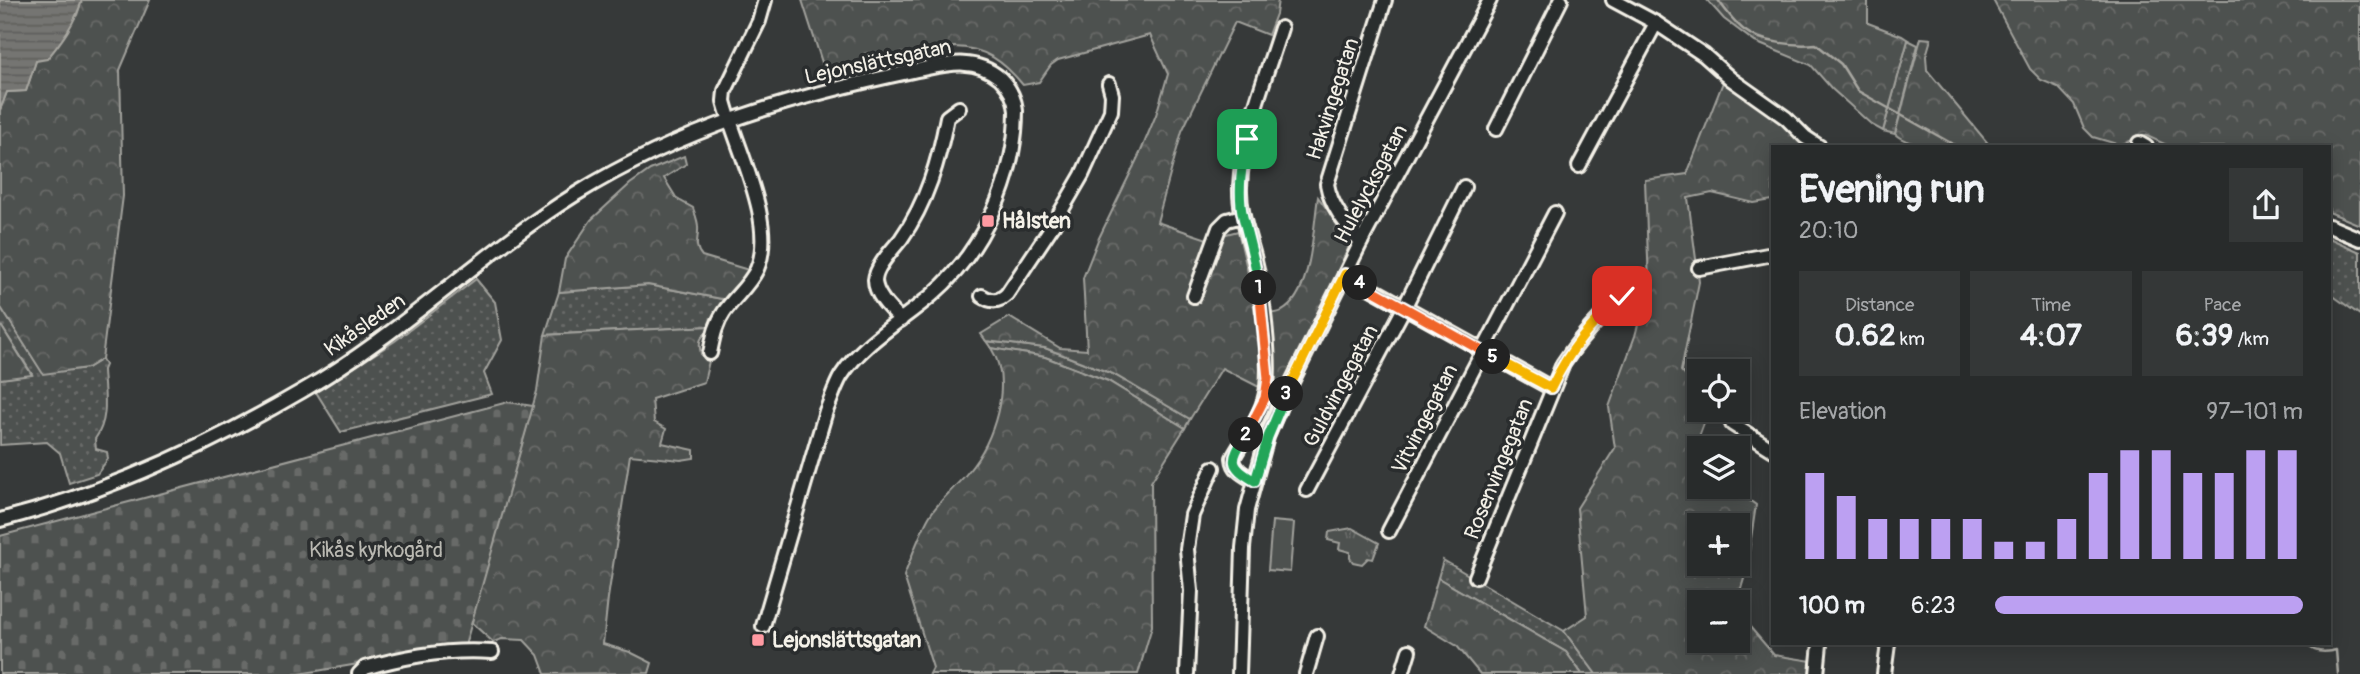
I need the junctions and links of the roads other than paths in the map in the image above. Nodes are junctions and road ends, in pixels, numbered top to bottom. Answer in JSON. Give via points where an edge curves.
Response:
{"nodes":[{"id":1,"x":765,"y":0,"type":"edge"},
{"id":2,"x":1385,"y":0,"type":"edge"},
{"id":3,"x":1490,"y":0,"type":"edge"},
{"id":4,"x":1561,"y":0,"type":"edge"},
{"id":5,"x":1613,"y":0,"type":"edge"},
{"id":6,"x":1656,"y":23,"type":"junction"},
{"id":7,"x":1281,"y":28,"type":"dead end"},
{"id":8,"x":1110,"y":84,"type":"dead end"},
{"id":9,"x":959,"y":108,"type":"dead end"},
{"id":10,"x":729,"y":119,"type":"junction"},
{"id":11,"x":1496,"y":128,"type":"dead end"},
{"id":12,"x":1817,"y":145,"type":"edge"},
{"id":13,"x":1579,"y":166,"type":"dead end"},
{"id":14,"x":1464,"y":187,"type":"dead end"},
{"id":15,"x":1555,"y":213,"type":"dead end"},
{"id":16,"x":1242,"y":216,"type":"junction"},
{"id":17,"x":2331,"y":227,"type":"edge"},
{"id":18,"x":2360,"y":239,"type":"edge"},
{"id":19,"x":1361,"y":242,"type":"junction"},
{"id":20,"x":1771,"y":254,"type":"edge"},
{"id":21,"x":1699,"y":268,"type":"dead end"},
{"id":22,"x":1345,"y":274,"type":"junction"},
{"id":23,"x":1641,"y":284,"type":"dead end"},
{"id":24,"x":982,"y":296,"type":"dead end"},
{"id":25,"x":1194,"y":296,"type":"dead end"},
{"id":26,"x":1404,"y":308,"type":"junction"},
{"id":27,"x":901,"y":320,"type":"junction"},
{"id":28,"x":1482,"y":351,"type":"junction"},
{"id":29,"x":710,"y":353,"type":"dead end"},
{"id":30,"x":1551,"y":388,"type":"junction"},
{"id":31,"x":1732,"y":424,"type":"dead end"},
{"id":32,"x":1771,"y":449,"type":"edge"},
{"id":33,"x":1213,"y":468,"type":"dead end"},
{"id":34,"x":1255,"y":481,"type":"junction"},
{"id":35,"x":1307,"y":490,"type":"dead end"},
{"id":36,"x":0,"y":520,"type":"edge"},
{"id":37,"x":1389,"y":531,"type":"dead end"},
{"id":38,"x":1476,"y":577,"type":"dead end"},
{"id":39,"x":762,"y":626,"type":"dead end"},
{"id":40,"x":1317,"y":636,"type":"dead end"},
{"id":41,"x":1820,"y":645,"type":"edge"},
{"id":42,"x":1888,"y":645,"type":"edge"},
{"id":43,"x":1409,"y":651,"type":"dead end"},
{"id":44,"x":492,"y":652,"type":"dead end"},
{"id":45,"x":359,"y":674,"type":"edge"},
{"id":46,"x":1187,"y":674,"type":"edge"},
{"id":47,"x":1239,"y":674,"type":"edge"},
{"id":48,"x":1306,"y":674,"type":"edge"},
{"id":49,"x":1402,"y":674,"type":"edge"},
{"id":50,"x":1817,"y":674,"type":"edge"},
{"id":51,"x":1884,"y":674,"type":"edge"}],
"edges":[{"from":1,"to":10,"type":"street","via":[[725,91]]},
{"from":2,"to":19,"type":"street","name":"Hakvingegatan","via":[[1327,184],[1341,218]]},
{"from":3,"to":19,"type":"street","name":"Hulelycksgatan"},
{"from":4,"to":11,"type":"street"},
{"from":5,"to":6,"type":"street"},
{"from":6,"to":12,"type":"street"},
{"from":6,"to":13,"type":"street"},
{"from":7,"to":16,"type":"street","via":[[1245,149]]},
{"from":8,"to":24,"type":"street","via":[[1107,122],[1057,219],[1007,294],[992,301]]},
{"from":9,"to":27,"type":"street","via":[[947,117],[932,180],[916,213],[876,273],[877,290]]},
{"from":10,"to":27,"type":"street","name":"Lejonslättsgatan","via":[[809,95],[951,63],[979,65],[1006,84],[1016,108],[1013,142],[1006,178],[988,221],[956,271]]},
{"from":10,"to":29,"type":"street","via":[[761,224],[762,253],[752,278],[723,313]]},
{"from":10,"to":36,"type":"street","name":"Kikåsleden","via":[[576,194],[394,330],[306,389],[166,461]]},
{"from":14,"to":26,"type":"street","name":"Guldvingegatan"},
{"from":15,"to":28,"type":"street","name":"Vitvingegatan"},
{"from":16,"to":25,"type":"street","via":[[1219,228]]},
{"from":16,"to":34,"type":"street","via":[[1257,270],[1268,378],[1265,398],[1233,465]]},
{"from":17,"to":18,"type":"street"},
{"from":19,"to":22,"type":"street","name":"Hulelycksgatan"},
{"from":20,"to":21,"type":"street"},
{"from":22,"to":26,"type":"street"},
{"from":22,"to":34,"type":"street","name":"Hulelycksgatan","via":[[1282,402]]},
{"from":23,"to":30,"type":"street","name":"Rosenvingegatan","via":[[1587,330]]},
{"from":26,"to":28,"type":"street"},
{"from":26,"to":35,"type":"street","name":"Guldvingegatan"},
{"from":27,"to":39,"type":"street","name":"Lejonslättsgatan","via":[[840,377]]},
{"from":28,"to":30,"type":"street"},
{"from":28,"to":37,"type":"street","name":"Vitvingegatan"},
{"from":30,"to":38,"type":"street","name":"Rosenvingegatan"},
{"from":31,"to":32,"type":"street"},
{"from":33,"to":46,"type":"street","via":[[1192,515],[1187,549],[1191,591]]},
{"from":34,"to":47,"type":"street","name":"Hulelycksgatan","via":[[1243,548]]},
{"from":40,"to":48,"type":"street"},
{"from":41,"to":50,"type":"street"},
{"from":42,"to":51,"type":"street"},
{"from":43,"to":49,"type":"street"},
{"from":44,"to":45,"type":"street","via":[[458,650],[421,656],[365,668]]}]}
